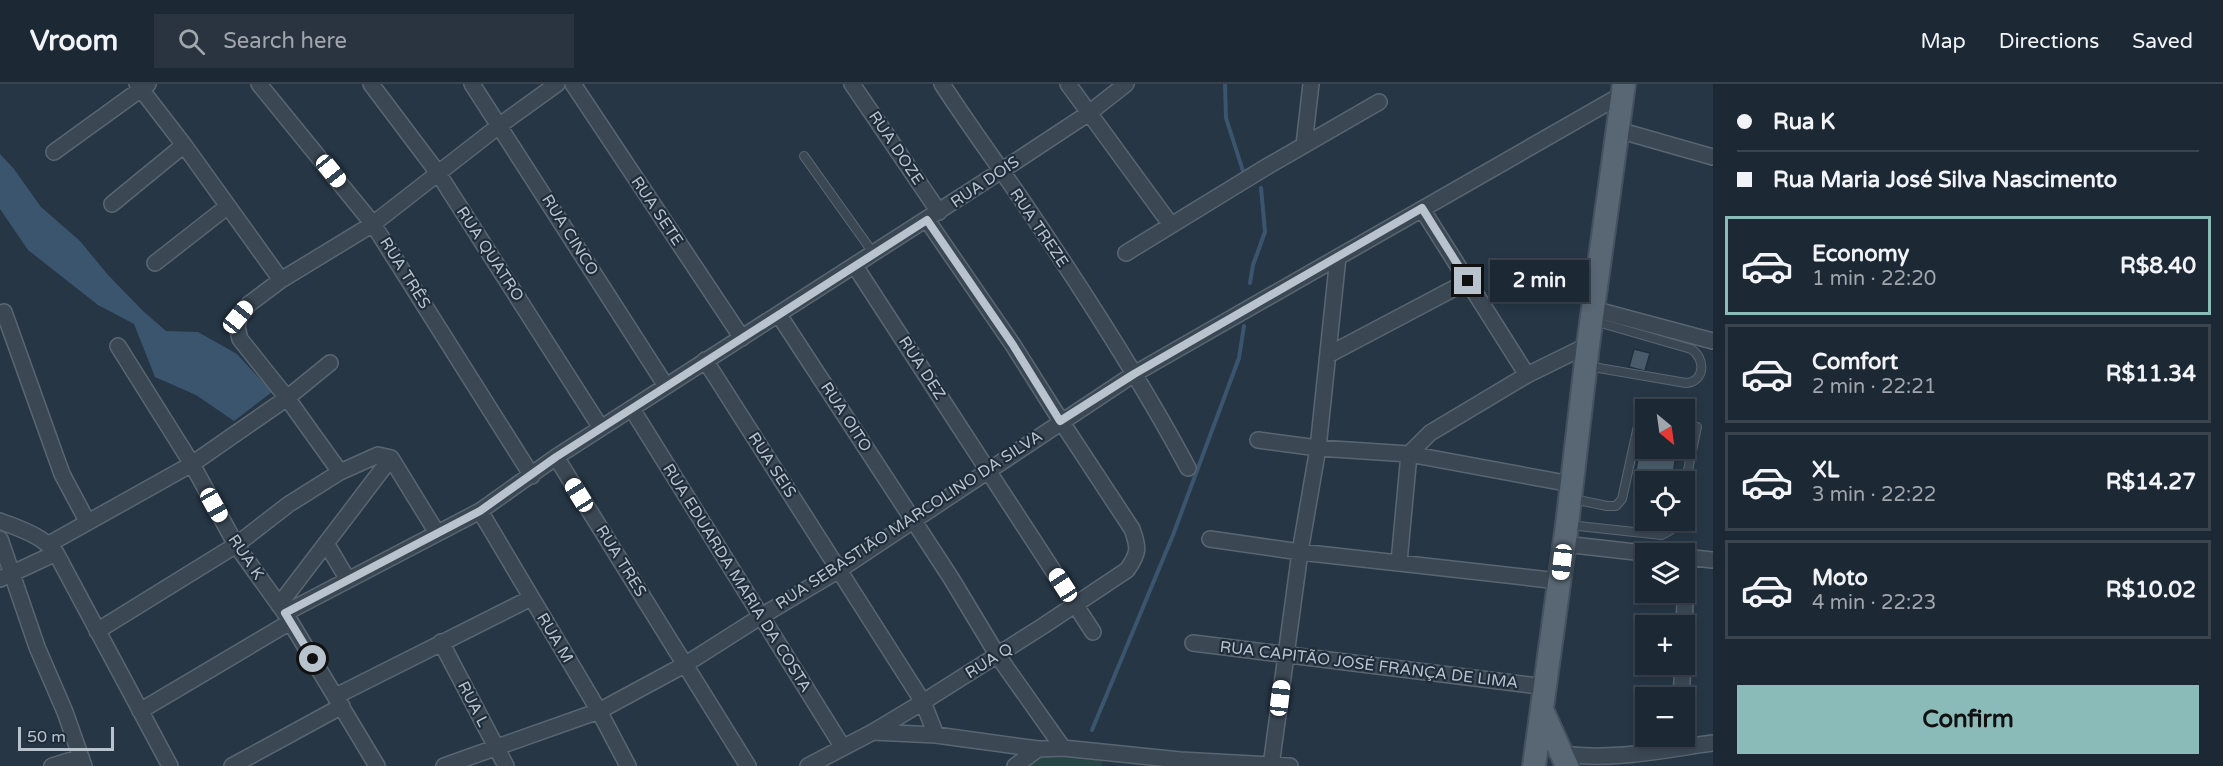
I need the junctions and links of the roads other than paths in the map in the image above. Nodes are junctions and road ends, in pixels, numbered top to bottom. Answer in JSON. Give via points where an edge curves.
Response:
{"nodes":[{"id":1,"x":260,"y":84,"type":"edge"},
{"id":2,"x":371,"y":84,"type":"edge"},
{"id":3,"x":472,"y":84,"type":"edge"},
{"id":4,"x":557,"y":84,"type":"edge"},
{"id":5,"x":573,"y":84,"type":"edge"},
{"id":6,"x":852,"y":84,"type":"edge"},
{"id":7,"x":942,"y":84,"type":"edge"},
{"id":8,"x":1068,"y":84,"type":"edge"},
{"id":9,"x":1126,"y":84,"type":"edge"},
{"id":10,"x":1311,"y":84,"type":"edge"},
{"id":11,"x":142,"y":86,"type":"edge"},
{"id":12,"x":1624,"y":89,"type":"edge"},
{"id":13,"x":1379,"y":102,"type":"dead end"},
{"id":14,"x":1089,"y":112,"type":"junction"},
{"id":15,"x":500,"y":125,"type":"junction"},
{"id":16,"x":1618,"y":130,"type":"junction"},
{"id":17,"x":184,"y":145,"type":"junction"},
{"id":18,"x":1304,"y":145,"type":"junction"},
{"id":19,"x":54,"y":152,"type":"dead end"},
{"id":20,"x":804,"y":156,"type":"dead end"},
{"id":21,"x":1713,"y":157,"type":"edge"},
{"id":22,"x":1001,"y":171,"type":"junction"},
{"id":23,"x":438,"y":173,"type":"junction"},
{"id":24,"x":112,"y":204,"type":"dead end"},
{"id":25,"x":228,"y":206,"type":"junction"},
{"id":26,"x":1422,"y":208,"type":"junction"},
{"id":27,"x":933,"y":216,"type":"junction"},
{"id":28,"x":373,"y":224,"type":"junction"},
{"id":29,"x":1171,"y":225,"type":"junction"},
{"id":30,"x":1126,"y":253,"type":"dead end"},
{"id":31,"x":874,"y":254,"type":"junction"},
{"id":32,"x":1338,"y":257,"type":"junction"},
{"id":33,"x":155,"y":263,"type":"dead end"},
{"id":34,"x":855,"y":266,"type":"junction"},
{"id":35,"x":281,"y":279,"type":"junction"},
{"id":36,"x":1468,"y":281,"type":"junction"},
{"id":37,"x":4,"y":312,"type":"dead end"},
{"id":38,"x":779,"y":315,"type":"junction"},
{"id":39,"x":1592,"y":315,"type":"junction"},
{"id":40,"x":742,"y":338,"type":"junction"},
{"id":41,"x":1713,"y":341,"type":"edge"},
{"id":42,"x":118,"y":346,"type":"dead end"},
{"id":43,"x":1328,"y":355,"type":"junction"},
{"id":44,"x":1587,"y":355,"type":"junction"},
{"id":45,"x":705,"y":360,"type":"junction"},
{"id":46,"x":330,"y":363,"type":"dead end"},
{"id":47,"x":1134,"y":374,"type":"junction"},
{"id":48,"x":1527,"y":375,"type":"junction"},
{"id":49,"x":666,"y":386,"type":"junction"},
{"id":50,"x":287,"y":398,"type":"junction"},
{"id":51,"x":632,"y":409,"type":"junction"},
{"id":52,"x":1060,"y":421,"type":"junction"},
{"id":53,"x":1697,"y":427,"type":"dead end"},
{"id":54,"x":602,"y":428,"type":"junction"},
{"id":55,"x":1257,"y":440,"type":"dead end"},
{"id":56,"x":1635,"y":440,"type":"edge"},
{"id":57,"x":1318,"y":448,"type":"junction"},
{"id":58,"x":1409,"y":454,"type":"junction"},
{"id":59,"x":556,"y":457,"type":"junction"},
{"id":60,"x":391,"y":458,"type":"junction"},
{"id":61,"x":192,"y":464,"type":"junction"},
{"id":62,"x":1188,"y":468,"type":"dead end"},
{"id":63,"x":989,"y":470,"type":"junction"},
{"id":64,"x":1688,"y":471,"type":"edge"},
{"id":65,"x":340,"y":472,"type":"junction"},
{"id":66,"x":532,"y":476,"type":"junction"},
{"id":67,"x":1570,"y":491,"type":"junction"},
{"id":68,"x":480,"y":511,"type":"junction"},
{"id":69,"x":913,"y":519,"type":"junction"},
{"id":70,"x":0,"y":521,"type":"edge"},
{"id":71,"x":87,"y":521,"type":"junction"},
{"id":72,"x":1132,"y":529,"type":"joint"},
{"id":73,"x":1669,"y":531,"type":"edge"},
{"id":74,"x":437,"y":533,"type":"junction"},
{"id":75,"x":1565,"y":535,"type":"junction"},
{"id":76,"x":0,"y":539,"type":"edge"},
{"id":77,"x":1210,"y":539,"type":"dead end"},
{"id":78,"x":326,"y":543,"type":"junction"},
{"id":79,"x":236,"y":545,"type":"junction"},
{"id":80,"x":52,"y":549,"type":"junction"},
{"id":81,"x":1635,"y":550,"type":"edge"},
{"id":82,"x":1300,"y":552,"type":"junction"},
{"id":83,"x":1695,"y":558,"type":"edge"},
{"id":84,"x":1713,"y":560,"type":"edge"},
{"id":85,"x":1399,"y":562,"type":"junction"},
{"id":86,"x":839,"y":570,"type":"junction"},
{"id":87,"x":6,"y":577,"type":"edge"},
{"id":88,"x":348,"y":580,"type":"junction"},
{"id":89,"x":1559,"y":581,"type":"junction"},
{"id":90,"x":531,"y":598,"type":"junction"},
{"id":91,"x":1075,"y":604,"type":"junction"},
{"id":92,"x":285,"y":613,"type":"junction"},
{"id":93,"x":760,"y":616,"type":"junction"},
{"id":94,"x":97,"y":631,"type":"junction"},
{"id":95,"x":1093,"y":632,"type":"dead end"},
{"id":96,"x":441,"y":642,"type":"junction"},
{"id":97,"x":1192,"y":643,"type":"dead end"},
{"id":98,"x":1285,"y":654,"type":"junction"},
{"id":99,"x":998,"y":656,"type":"junction"},
{"id":100,"x":686,"y":664,"type":"junction"},
{"id":101,"x":1546,"y":687,"type":"junction"},
{"id":102,"x":339,"y":701,"type":"junction"},
{"id":103,"x":923,"y":702,"type":"junction"},
{"id":104,"x":140,"y":711,"type":"junction"},
{"id":105,"x":599,"y":711,"type":"junction"},
{"id":106,"x":1543,"y":712,"type":"junction"},
{"id":107,"x":873,"y":732,"type":"junction"},
{"id":108,"x":936,"y":735,"type":"junction"},
{"id":109,"x":1695,"y":742,"type":"edge"},
{"id":110,"x":1713,"y":743,"type":"edge"},
{"id":111,"x":495,"y":747,"type":"junction"},
{"id":112,"x":842,"y":747,"type":"junction"},
{"id":113,"x":1655,"y":747,"type":"edge"},
{"id":114,"x":1063,"y":748,"type":"junction"},
{"id":115,"x":1038,"y":749,"type":"junction"},
{"id":116,"x":1564,"y":760,"type":"edge"},
{"id":117,"x":83,"y":761,"type":"edge"},
{"id":118,"x":1180,"y":763,"type":"edge"},
{"id":119,"x":1271,"y":765,"type":"edge"},
{"id":120,"x":52,"y":766,"type":"edge"},
{"id":121,"x":170,"y":766,"type":"edge"},
{"id":122,"x":232,"y":766,"type":"edge"},
{"id":123,"x":377,"y":766,"type":"edge"},
{"id":124,"x":444,"y":766,"type":"edge"},
{"id":125,"x":506,"y":766,"type":"edge"},
{"id":126,"x":628,"y":766,"type":"edge"},
{"id":127,"x":748,"y":766,"type":"edge"},
{"id":128,"x":808,"y":766,"type":"edge"},
{"id":129,"x":1015,"y":766,"type":"edge"},
{"id":130,"x":1290,"y":766,"type":"edge"},
{"id":131,"x":1534,"y":766,"type":"edge"}],
"edges":[{"from":1,"to":28,"type":"street","name":"RUA TRÊS"},
{"from":2,"to":23,"type":"street","name":"RUA QUATRO"},
{"from":3,"to":15,"type":"street","name":"RUA CINCO"},
{"from":4,"to":15,"type":"street"},
{"from":5,"to":40,"type":"street","name":"RUA SETE"},
{"from":6,"to":27,"type":"street","name":"RUA DOZE"},
{"from":7,"to":22,"type":"street","name":"RUA TREZE"},
{"from":8,"to":14,"type":"street"},
{"from":9,"to":14,"type":"street","name":"RUA DOIS"},
{"from":10,"to":18,"type":"street"},
{"from":11,"to":17,"type":"street"},
{"from":11,"to":19,"type":"street"},
{"from":12,"to":16,"type":"main road"},
{"from":12,"to":26,"type":"street","name":"RUA SEBASTIÃO MARCOLINO DA SILVA"},
{"from":13,"to":18,"type":"street"},
{"from":14,"to":22,"type":"street","name":"RUA DOIS"},
{"from":14,"to":29,"type":"street"},
{"from":15,"to":23,"type":"street"},
{"from":15,"to":49,"type":"street","name":"RUA CINCO"},
{"from":16,"to":21,"type":"street"},
{"from":16,"to":39,"type":"main road"},
{"from":17,"to":24,"type":"street"},
{"from":17,"to":25,"type":"street"},
{"from":18,"to":29,"type":"street"},
{"from":20,"to":31,"type":"lane"},
{"from":22,"to":27,"type":"street","name":"RUA DOIS"},
{"from":22,"to":47,"type":"street","name":"RUA TREZE"},
{"from":23,"to":28,"type":"street"},
{"from":23,"to":54,"type":"street","name":"RUA QUATRO"},
{"from":25,"to":33,"type":"street"},
{"from":25,"to":35,"type":"street"},
{"from":26,"to":32,"type":"street","name":"RUA SEBASTIÃO MARCOLINO DA SILVA"},
{"from":26,"to":36,"type":"street"},
{"from":27,"to":31,"type":"street","name":"RUA DOIS"},
{"from":27,"to":52,"type":"street","name":"RUA DOZE"},
{"from":28,"to":35,"type":"street"},
{"from":28,"to":66,"type":"street","name":"RUA TRÊS"},
{"from":29,"to":30,"type":"street"},
{"from":31,"to":34,"type":"street","name":"RUA DOIS"},
{"from":32,"to":43,"type":"street"},
{"from":32,"to":47,"type":"street","name":"RUA SEBASTIÃO MARCOLINO DA SILVA"},
{"from":34,"to":38,"type":"street","name":"RUA DOIS"},
{"from":34,"to":63,"type":"street","name":"RUA DEZ"},
{"from":35,"to":50,"type":"street","via":[[249,304],[238,317],[237,327],[240,339]]},
{"from":36,"to":43,"type":"street"},
{"from":36,"to":48,"type":"street"},
{"from":37,"to":71,"type":"street","via":[[62,474]]},
{"from":38,"to":40,"type":"street","name":"RUA DOIS"},
{"from":38,"to":69,"type":"street","name":"RUA OITO"},
{"from":39,"to":41,"type":"street"},
{"from":39,"to":44,"type":"main road"},
{"from":39,"to":44,"type":"lane","via":[[1691,349],[1702,368],[1696,381],[1686,383]]},
{"from":40,"to":45,"type":"street","name":"RUA DOIS"},
{"from":42,"to":61,"type":"street","name":"RUA K"},
{"from":43,"to":57,"type":"street"},
{"from":44,"to":48,"type":"street"},
{"from":44,"to":67,"type":"main road"},
{"from":45,"to":49,"type":"street","name":"RUA DOIS"},
{"from":45,"to":86,"type":"street","name":"RUA SEIS"},
{"from":46,"to":50,"type":"street"},
{"from":47,"to":52,"type":"street","name":"RUA SEBASTIÃO MARCOLINO DA SILVA"},
{"from":47,"to":62,"type":"street","name":"RUA TREZE"},
{"from":48,"to":58,"type":"street","via":[[1430,433]]},
{"from":49,"to":51,"type":"street","name":"RUA DOIS"},
{"from":50,"to":61,"type":"street"},
{"from":50,"to":65,"type":"street"},
{"from":51,"to":54,"type":"street","name":"RUA DOIS"},
{"from":51,"to":93,"type":"street","name":"RUA EDUARDA MARIA DA COSTA"},
{"from":52,"to":63,"type":"street","name":"RUA SEBASTIÃO MARCOLINO DA SILVA"},
{"from":52,"to":72,"type":"street","name":"RUA DOZE"},
{"from":53,"to":64,"type":"lane"},
{"from":54,"to":59,"type":"street","name":"RUA DOIS"},
{"from":55,"to":57,"type":"street"},
{"from":56,"to":67,"type":"lane","via":[[1622,499],[1616,506]]},
{"from":57,"to":58,"type":"street"},
{"from":57,"to":82,"type":"street"},
{"from":58,"to":67,"type":"street"},
{"from":58,"to":85,"type":"street"},
{"from":59,"to":66,"type":"street","name":"RUA DOIS"},
{"from":59,"to":100,"type":"street","name":"RUA TRES"},
{"from":60,"to":65,"type":"street","via":[[378,455]]},
{"from":60,"to":74,"type":"street"},
{"from":60,"to":78,"type":"street"},
{"from":61,"to":71,"type":"street"},
{"from":61,"to":79,"type":"street","name":"RUA K"},
{"from":63,"to":69,"type":"street","name":"RUA SEBASTIÃO MARCOLINO DA SILVA"},
{"from":63,"to":91,"type":"street","name":"RUA DEZ"},
{"from":65,"to":79,"type":"street","via":[[289,504]]},
{"from":66,"to":68,"type":"street","name":"RUA DOIS"},
{"from":67,"to":75,"type":"main road"},
{"from":68,"to":74,"type":"street","name":"RUA DOIS"},
{"from":68,"to":90,"type":"street","name":"RUA M"},
{"from":69,"to":86,"type":"street","name":"RUA SEBASTIÃO MARCOLINO DA SILVA"},
{"from":69,"to":99,"type":"street","name":"RUA OITO"},
{"from":70,"to":80,"type":"street","via":[[38,537]]},
{"from":71,"to":80,"type":"street"},
{"from":72,"to":91,"type":"street","name":"RUA Q","via":[[1138,544],[1136,558],[1127,570]]},
{"from":73,"to":75,"type":"lane","via":[[1662,535]]},
{"from":74,"to":88,"type":"street","name":"RUA DOIS"},
{"from":75,"to":81,"type":"street"},
{"from":75,"to":89,"type":"main road"},
{"from":76,"to":87,"type":"street"},
{"from":77,"to":82,"type":"street"},
{"from":78,"to":88,"type":"street"},
{"from":78,"to":92,"type":"street"},
{"from":79,"to":92,"type":"street","name":"RUA K"},
{"from":79,"to":94,"type":"street"},
{"from":80,"to":87,"type":"street"},
{"from":80,"to":94,"type":"street"},
{"from":82,"to":85,"type":"street"},
{"from":82,"to":98,"type":"street"},
{"from":83,"to":84,"type":"street"},
{"from":85,"to":89,"type":"street"},
{"from":86,"to":93,"type":"street","name":"RUA SEBASTIÃO MARCOLINO DA SILVA"},
{"from":86,"to":103,"type":"street","name":"RUA SEIS"},
{"from":87,"to":117,"type":"street"},
{"from":88,"to":92,"type":"street","name":"RUA DOIS"},
{"from":89,"to":101,"type":"main road"},
{"from":90,"to":96,"type":"street"},
{"from":90,"to":105,"type":"street","name":"RUA M"},
{"from":91,"to":95,"type":"street","name":"RUA DEZ"},
{"from":91,"to":99,"type":"street","name":"RUA Q"},
{"from":92,"to":102,"type":"street","name":"RUA K"},
{"from":92,"to":104,"type":"street","name":"RUA DOIS"},
{"from":93,"to":100,"type":"street","name":"RUA SEBASTIÃO MARCOLINO DA SILVA"},
{"from":93,"to":112,"type":"street","name":"RUA EDUARDA MARIA DA COSTA"},
{"from":94,"to":104,"type":"street"},
{"from":96,"to":102,"type":"street"},
{"from":96,"to":111,"type":"street","name":"RUA L"},
{"from":97,"to":98,"type":"street","name":"RUA CAPITÃO JOSÉ FRANÇA DE LIMA"},
{"from":98,"to":101,"type":"street","name":"RUA CAPITÃO JOSÉ FRANÇA DE LIMA"},
{"from":98,"to":119,"type":"street"},
{"from":99,"to":103,"type":"street","name":"RUA Q"},
{"from":99,"to":114,"type":"street","name":"RUA OITO"},
{"from":100,"to":105,"type":"street","name":"RUA SEBASTIÃO MARCOLINO DA SILVA"},
{"from":100,"to":127,"type":"street","name":"RUA TRES"},
{"from":101,"to":106,"type":"main road"},
{"from":102,"to":122,"type":"street"},
{"from":102,"to":123,"type":"street","name":"RUA K"},
{"from":103,"to":107,"type":"street","name":"RUA Q"},
{"from":103,"to":108,"type":"street","name":"RUA SEIS"},
{"from":104,"to":121,"type":"street"},
{"from":105,"to":111,"type":"street","name":"RUA SEBASTIÃO MARCOLINO DA SILVA"},
{"from":105,"to":126,"type":"street","name":"RUA M"},
{"from":106,"to":116,"type":"main road"},
{"from":106,"to":131,"type":"main road"},
{"from":107,"to":108,"type":"street"},
{"from":107,"to":112,"type":"street","name":"RUA Q"},
{"from":108,"to":115,"type":"street"},
{"from":109,"to":110,"type":"street"},
{"from":111,"to":124,"type":"street","name":"RUA SEBASTIÃO MARCOLINO DA SILVA"},
{"from":111,"to":125,"type":"street","name":"RUA L"},
{"from":112,"to":128,"type":"street","name":"RUA Q"},
{"from":113,"to":116,"type":"street"},
{"from":114,"to":115,"type":"street"},
{"from":114,"to":118,"type":"street"},
{"from":115,"to":129,"type":"street"},
{"from":117,"to":120,"type":"street"},
{"from":118,"to":119,"type":"street"},
{"from":119,"to":130,"type":"street"}]}
